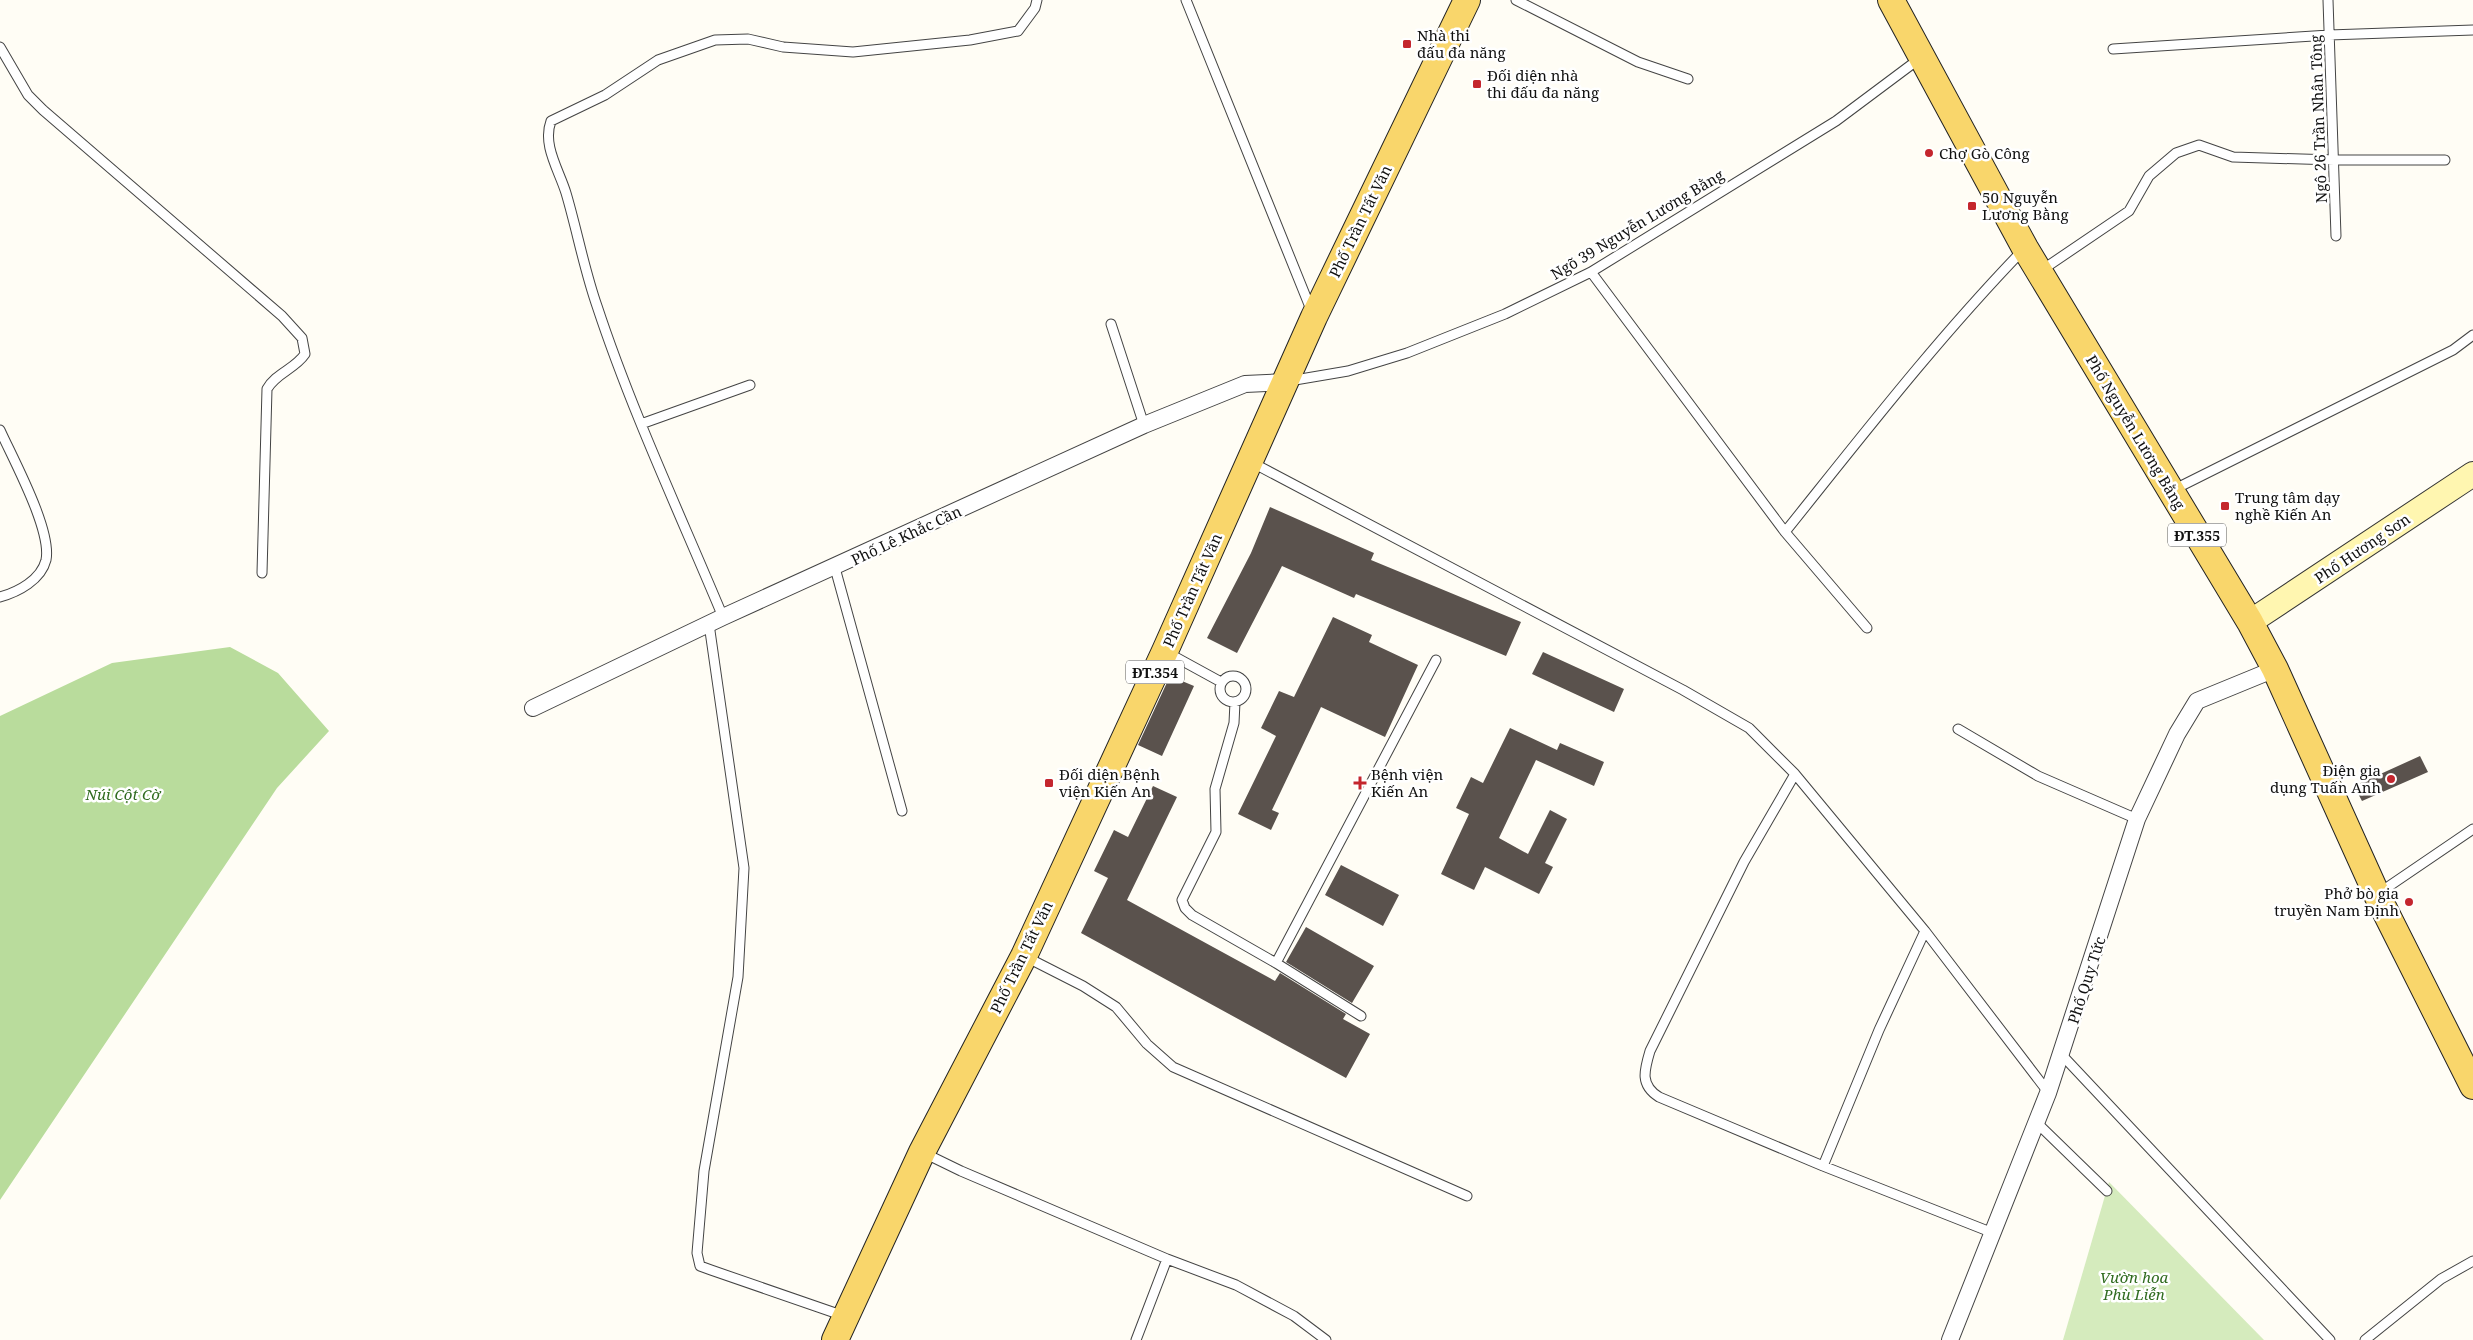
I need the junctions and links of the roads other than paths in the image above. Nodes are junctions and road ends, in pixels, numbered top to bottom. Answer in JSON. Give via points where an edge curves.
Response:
{"nodes":[{"id":1,"x":1037,"y":0,"type":"edge"},
{"id":2,"x":1186,"y":0,"type":"edge"},
{"id":3,"x":1467,"y":0,"type":"edge"},
{"id":4,"x":1516,"y":0,"type":"edge"},
{"id":5,"x":1891,"y":0,"type":"edge"},
{"id":6,"x":2328,"y":0,"type":"edge"},
{"id":7,"x":2473,"y":30,"type":"edge"},
{"id":8,"x":2329,"y":36,"type":"junction"},
{"id":9,"x":0,"y":48,"type":"edge"},
{"id":10,"x":2113,"y":49,"type":"dead end"},
{"id":11,"x":1922,"y":57,"type":"junction"},
{"id":12,"x":1688,"y":79,"type":"dead end"},
{"id":13,"x":2334,"y":160,"type":"junction"},
{"id":14,"x":2445,"y":160,"type":"dead end"},
{"id":15,"x":2336,"y":236,"type":"dead end"},
{"id":16,"x":2025,"y":248,"type":"junction"},
{"id":17,"x":1591,"y":272,"type":"junction"},
{"id":18,"x":2039,"y":272,"type":"junction"},
{"id":19,"x":1314,"y":317,"type":"junction"},
{"id":20,"x":1111,"y":324,"type":"dead end"},
{"id":21,"x":2473,"y":335,"type":"edge"},
{"id":22,"x":1285,"y":382,"type":"junction"},
{"id":23,"x":750,"y":385,"type":"dead end"},
{"id":24,"x":641,"y":424,"type":"junction"},
{"id":25,"x":1144,"y":425,"type":"junction"},
{"id":26,"x":0,"y":430,"type":"edge"},
{"id":27,"x":1249,"y":461,"type":"junction"},
{"id":28,"x":2473,"y":474,"type":"edge"},
{"id":29,"x":2170,"y":491,"type":"junction"},
{"id":30,"x":1785,"y":532,"type":"junction"},
{"id":31,"x":835,"y":568,"type":"junction"},
{"id":32,"x":262,"y":573,"type":"dead end"},
{"id":33,"x":0,"y":597,"type":"edge"},
{"id":34,"x":716,"y":621,"type":"junction"},
{"id":35,"x":2250,"y":622,"type":"junction"},
{"id":36,"x":1867,"y":628,"type":"dead end"},
{"id":37,"x":1165,"y":651,"type":"junction"},
{"id":38,"x":1436,"y":660,"type":"dead end"},
{"id":39,"x":2275,"y":669,"type":"junction"},
{"id":40,"x":1221,"y":682,"type":"junction"},
{"id":41,"x":1235,"y":702,"type":"junction"},
{"id":42,"x":534,"y":708,"type":"dead end"},
{"id":43,"x":1958,"y":729,"type":"dead end"},
{"id":44,"x":1795,"y":774,"type":"junction"},
{"id":45,"x":902,"y":811,"type":"dead end"},
{"id":46,"x":2137,"y":819,"type":"junction"},
{"id":47,"x":2473,"y":829,"type":"edge"},
{"id":48,"x":2377,"y":895,"type":"junction"},
{"id":49,"x":1925,"y":931,"type":"junction"},
{"id":50,"x":1024,"y":956,"type":"junction"},
{"id":51,"x":1276,"y":963,"type":"junction"},
{"id":52,"x":1361,"y":1016,"type":"dead end"},
{"id":53,"x":2062,"y":1054,"type":"junction"},
{"id":54,"x":2473,"y":1086,"type":"edge"},
{"id":55,"x":2048,"y":1092,"type":"junction"},
{"id":56,"x":2036,"y":1122,"type":"junction"},
{"id":57,"x":922,"y":1152,"type":"junction"},
{"id":58,"x":1823,"y":1166,"type":"junction"},
{"id":59,"x":2107,"y":1191,"type":"dead end"},
{"id":60,"x":1467,"y":1196,"type":"dead end"},
{"id":61,"x":1993,"y":1233,"type":"junction"},
{"id":62,"x":1167,"y":1259,"type":"junction"},
{"id":63,"x":2473,"y":1261,"type":"edge"},
{"id":64,"x":846,"y":1317,"type":"junction"},
{"id":65,"x":1951,"y":1339,"type":"edge"},
{"id":66,"x":834,"y":1340,"type":"edge"},
{"id":67,"x":1136,"y":1340,"type":"edge"},
{"id":68,"x":1326,"y":1340,"type":"edge"},
{"id":69,"x":2330,"y":1340,"type":"edge"},
{"id":70,"x":2366,"y":1340,"type":"edge"}],
"edges":[{"from":1,"to":24,"type":"lane","via":[[1018,31],[970,40],[853,52],[783,47],[748,38],[715,40],[658,60],[605,95],[551,121],[548,141],[596,305]]},
{"from":2,"to":19,"type":"lane"},
{"from":3,"to":19,"type":"main road","name":"Phố Trần Tất Văn","number":"ĐT.354"},
{"from":4,"to":12,"type":"lane","via":[[1638,62]]},
{"from":5,"to":11,"type":"main road","name":"Phố Nguyễn Lương Bằng","number":"ĐT.355"},
{"from":6,"to":8,"type":"lane","name":"Ngô 26 Trần Nhân Tông"},
{"from":7,"to":8,"type":"lane"},
{"from":8,"to":10,"type":"lane"},
{"from":8,"to":13,"type":"lane","name":"Ngô 26 Trần Nhân Tông"},
{"from":9,"to":32,"type":"lane","via":[[28,95],[43,110],[247,284],[302,338],[305,354],[272,380],[267,389]]},
{"from":11,"to":16,"type":"main road","name":"Phố Nguyễn Lương Bằng","number":"ĐT.355"},
{"from":11,"to":17,"type":"lane","name":"Ngõ 39 Nguyễn Lương Bằng","via":[[1836,121]]},
{"from":13,"to":14,"type":"lane"},
{"from":13,"to":15,"type":"lane","name":"Ngô 26 Trần Nhân Tông"},
{"from":13,"to":18,"type":"lane","via":[[2233,157],[2199,145],[2176,153],[2149,176],[2129,211]]},
{"from":16,"to":18,"type":"main road","name":"Phố Nguyễn Lương Bằng","number":"ĐT.355"},
{"from":16,"to":30,"type":"lane","via":[[1925,357]]},
{"from":17,"to":22,"type":"lane","name":"Ngõ 39 Nguyễn Lương Bằng","via":[[1505,314],[1407,353],[1348,371]]},
{"from":17,"to":30,"type":"lane"},
{"from":18,"to":29,"type":"main road","name":"Phố Nguyễn Lương Bằng","number":"ĐT.355"},
{"from":19,"to":22,"type":"main road","name":"Phố Trần Tất Văn","number":"ĐT.354"},
{"from":20,"to":25,"type":"lane"},
{"from":21,"to":29,"type":"lane","via":[[2453,350]]},
{"from":22,"to":25,"type":"street","name":"Phố Lê Khắc Cần","via":[[1245,384]]},
{"from":22,"to":27,"type":"main road","name":"Phố Trần Tất Văn","number":"ĐT.354"},
{"from":23,"to":24,"type":"lane"},
{"from":24,"to":34,"type":"lane"},
{"from":25,"to":31,"type":"street","name":"Phố Lê Khắc Cần"},
{"from":26,"to":33,"type":"lane","via":[[38,515],[46,544],[46,560],[37,576],[16,592]]},
{"from":27,"to":37,"type":"main road","name":"Phố Trần Tất Văn","number":"ĐT.354"},
{"from":27,"to":44,"type":"lane","via":[[1684,690],[1750,728]]},
{"from":28,"to":35,"type":"street","name":"Phố Hương Sơn"},
{"from":29,"to":35,"type":"main road","name":"Phố Nguyễn Lương Bằng","number":"ĐT.355"},
{"from":30,"to":36,"type":"lane"},
{"from":31,"to":34,"type":"street","name":"Phố Lê Khắc Cần"},
{"from":31,"to":45,"type":"lane"},
{"from":34,"to":42,"type":"street","name":"Phố Lê Khắc Cần"},
{"from":34,"to":64,"type":"lane","via":[[744,868],[738,977],[704,1170],[697,1253],[700,1266]]},
{"from":35,"to":39,"type":"main road","name":"Phố Nguyễn Lương Bằng","number":"ĐT.355"},
{"from":37,"to":40,"type":"lane"},
{"from":37,"to":50,"type":"main road","name":"Phố Trần Tất Văn","number":"ĐT.354"},
{"from":38,"to":51,"type":"lane"},
{"from":39,"to":46,"type":"street","name":"Phố Quy Tức","via":[[2197,702],[2177,734]]},
{"from":39,"to":48,"type":"main road","name":"Phố Nguyễn Lương Bằng","number":"ĐT.355"},
{"from":40,"to":41,"type":"lane","via":[[1219,688],[1224,699]]},
{"from":40,"to":41,"type":"lane","via":[[1230,675],[1246,683],[1245,695]]},
{"from":41,"to":51,"type":"lane","via":[[1234,723],[1216,789],[1216,832],[1182,900],[1192,915]]},
{"from":43,"to":46,"type":"lane","via":[[2038,776]]},
{"from":44,"to":49,"type":"lane"},
{"from":44,"to":58,"type":"lane","via":[[1744,862],[1658,1034],[1645,1068],[1644,1082],[1650,1092],[1659,1097]]},
{"from":46,"to":53,"type":"street","name":"Phố Quy Tức"},
{"from":47,"to":48,"type":"lane"},
{"from":48,"to":54,"type":"main road","name":"Phố Nguyễn Lương Bằng","number":"ĐT.355"},
{"from":49,"to":55,"type":"lane"},
{"from":49,"to":58,"type":"lane","via":[[1878,1030]]},
{"from":50,"to":57,"type":"main road","name":"Phố Trần Tất Văn","number":"ĐT.354"},
{"from":50,"to":60,"type":"lane","via":[[1116,1007],[1147,1044],[1172,1067]]},
{"from":51,"to":52,"type":"lane"},
{"from":53,"to":55,"type":"street","name":"Phố Quy Tức"},
{"from":53,"to":69,"type":"lane"},
{"from":55,"to":56,"type":"street","name":"Phố Quy Tức"},
{"from":56,"to":59,"type":"lane"},
{"from":56,"to":61,"type":"street","name":"Phố Quy Tức"},
{"from":57,"to":62,"type":"lane"},
{"from":57,"to":64,"type":"main road","name":"Phố Trần Tất Văn","number":"ĐT.354"},
{"from":58,"to":61,"type":"lane"},
{"from":61,"to":65,"type":"street","name":"Phố Quy Tức"},
{"from":62,"to":67,"type":"lane"},
{"from":62,"to":68,"type":"lane","via":[[1236,1285],[1294,1316]]},
{"from":63,"to":70,"type":"lane","via":[[2441,1279]]},
{"from":64,"to":66,"type":"main road","name":"Phố Trần Tất Văn","number":"ĐT.354"}]}
